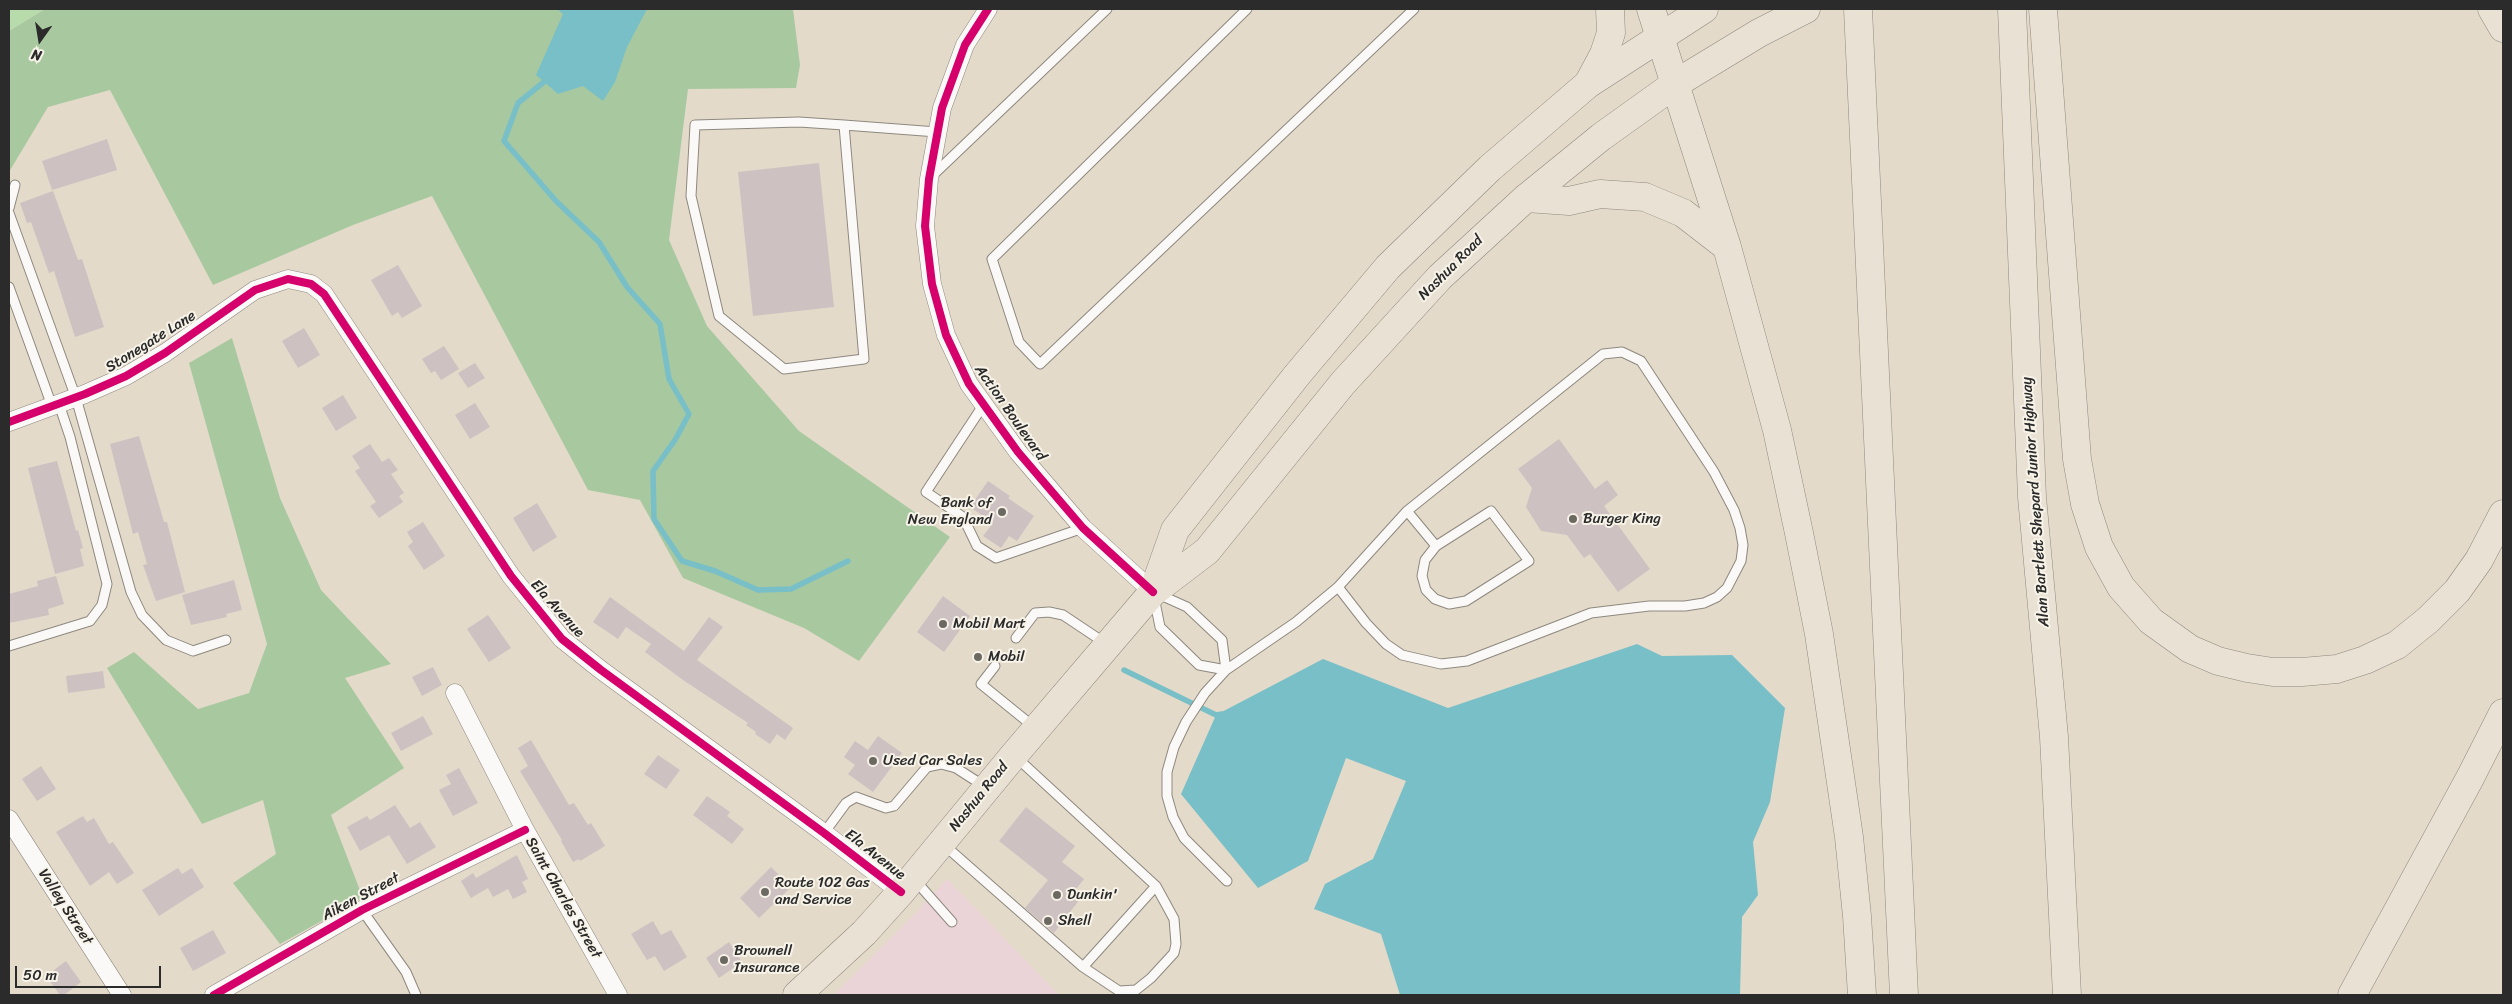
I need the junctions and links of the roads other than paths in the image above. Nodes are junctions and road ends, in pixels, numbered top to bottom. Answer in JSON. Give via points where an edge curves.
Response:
{"nodes":[{"id":1,"x":988,"y":9,"type":"edge"},
{"id":2,"x":1107,"y":9,"type":"edge"},
{"id":3,"x":1247,"y":9,"type":"edge"},
{"id":4,"x":1414,"y":9,"type":"edge"},
{"id":5,"x":1610,"y":9,"type":"edge"},
{"id":6,"x":1650,"y":9,"type":"edge"},
{"id":7,"x":1704,"y":9,"type":"edge"},
{"id":8,"x":1858,"y":9,"type":"edge"},
{"id":9,"x":2012,"y":9,"type":"edge"},
{"id":10,"x":2043,"y":9,"type":"edge"},
{"id":11,"x":2492,"y":9,"type":"edge"},
{"id":12,"x":1804,"y":10,"type":"edge"},
{"id":13,"x":2503,"y":28,"type":"edge"},
{"id":14,"x":1659,"y":36,"type":"junction"},
{"id":15,"x":1588,"y":84,"type":"junction"},
{"id":16,"x":1675,"y":84,"type":"junction"},
{"id":17,"x":844,"y":126,"type":"junction"},
{"id":18,"x":937,"y":132,"type":"junction"},
{"id":19,"x":928,"y":179,"type":"junction"},
{"id":20,"x":15,"y":185,"type":"dead end"},
{"id":21,"x":1526,"y":198,"type":"junction"},
{"id":22,"x":9,"y":208,"type":"edge"},
{"id":23,"x":9,"y":213,"type":"edge"},
{"id":24,"x":1727,"y":247,"type":"junction"},
{"id":25,"x":303,"y":281,"type":"joint"},
{"id":26,"x":9,"y":287,"type":"edge"},
{"id":27,"x":62,"y":403,"type":"junction"},
{"id":28,"x":984,"y":404,"type":"junction"},
{"id":29,"x":9,"y":422,"type":"edge"},
{"id":30,"x":1407,"y":511,"type":"junction"},
{"id":31,"x":2503,"y":514,"type":"edge"},
{"id":32,"x":1084,"y":528,"type":"junction"},
{"id":33,"x":1436,"y":546,"type":"junction"},
{"id":34,"x":1338,"y":587,"type":"junction"},
{"id":35,"x":1153,"y":592,"type":"junction"},
{"id":36,"x":1016,"y":638,"type":"dead end"},
{"id":37,"x":226,"y":640,"type":"dead end"},
{"id":38,"x":9,"y":646,"type":"edge"},
{"id":39,"x":1108,"y":646,"type":"junction"},
{"id":40,"x":995,"y":666,"type":"dead end"},
{"id":41,"x":1226,"y":670,"type":"junction"},
{"id":42,"x":455,"y":693,"type":"dead end"},
{"id":43,"x":2503,"y":713,"type":"edge"},
{"id":44,"x":1036,"y":729,"type":"junction"},
{"id":45,"x":1014,"y":755,"type":"junction"},
{"id":46,"x":987,"y":788,"type":"junction"},
{"id":47,"x":9,"y":818,"type":"edge"},
{"id":48,"x":525,"y":830,"type":"junction"},
{"id":49,"x":824,"y":833,"type":"junction"},
{"id":50,"x":942,"y":843,"type":"junction"},
{"id":51,"x":1228,"y":881,"type":"dead end"},
{"id":52,"x":907,"y":885,"type":"junction"},
{"id":53,"x":1156,"y":886,"type":"junction"},
{"id":54,"x":362,"y":910,"type":"junction"},
{"id":55,"x":952,"y":922,"type":"dead end"},
{"id":56,"x":1083,"y":967,"type":"junction"},
{"id":57,"x":801,"y":994,"type":"edge"},
{"id":58,"x":122,"y":995,"type":"edge"},
{"id":59,"x":214,"y":995,"type":"edge"},
{"id":60,"x":416,"y":995,"type":"edge"},
{"id":61,"x":618,"y":995,"type":"edge"},
{"id":62,"x":1862,"y":995,"type":"edge"},
{"id":63,"x":1904,"y":995,"type":"edge"},
{"id":64,"x":2067,"y":995,"type":"edge"},
{"id":65,"x":2352,"y":995,"type":"edge"}],
"edges":[{"from":1,"to":18,"type":"street","name":"Action Boulevard","via":[[965,45],[942,108]]},
{"from":2,"to":19,"type":"lane"},
{"from":3,"to":4,"type":"lane","via":[[992,259],[1019,342],[1040,364]]},
{"from":5,"to":15,"type":"main road","via":[[1611,33]]},
{"from":6,"to":14,"type":"main road"},
{"from":7,"to":14,"type":"main road","name":"Nashua Road"},
{"from":8,"to":63,"type":"main road"},
{"from":9,"to":64,"type":"main road","name":"Alan Bartlett Shepard Junior Highway","via":[[2032,497],[2054,737]]},
{"from":10,"to":31,"type":"main road","via":[[2079,468],[2085,504],[2099,547],[2121,587],[2151,621],[2190,649],[2218,661],[2273,672],[2336,669],[2397,645],[2428,620],[2456,591],[2479,560]]},
{"from":11,"to":13,"type":"main road"},
{"from":12,"to":16,"type":"main road","name":"Nashua Road"},
{"from":14,"to":15,"type":"main road","name":"Nashua Road"},
{"from":14,"to":16,"type":"main road"},
{"from":15,"to":35,"type":"main road","name":"Nashua Road","via":[[1438,216],[1342,320],[1175,530]]},
{"from":16,"to":21,"type":"main road","name":"Nashua Road","via":[[1601,137]]},
{"from":16,"to":24,"type":"main road"},
{"from":17,"to":17,"type":"lane","via":[[799,122],[695,125],[691,196],[719,316],[784,369],[864,359]]},
{"from":17,"to":18,"type":"lane"},
{"from":18,"to":19,"type":"street","name":"Action Boulevard"},
{"from":19,"to":28,"type":"street","name":"Action Boulevard","via":[[925,226],[932,284],[946,335],[969,384]]},
{"from":20,"to":22,"type":"lane"},
{"from":21,"to":24,"type":"main road","via":[[1569,202],[1600,194],[1645,197],[1683,213]]},
{"from":21,"to":35,"type":"main road","name":"Nashua Road","via":[[1440,277],[1367,354],[1207,551]]},
{"from":23,"to":27,"type":"lane"},
{"from":24,"to":62,"type":"main road","via":[[1777,430],[1819,634],[1849,837]]},
{"from":25,"to":27,"type":"street","name":"Stonegate Lane","via":[[288,279],[255,290],[126,376]]},
{"from":25,"to":49,"type":"street","name":"Ela Avenue","via":[[324,294],[510,576],[562,639]]},
{"from":26,"to":27,"type":"lane"},
{"from":27,"to":29,"type":"street","name":"Stonegate Lane"},
{"from":27,"to":37,"type":"lane","via":[[142,615],[166,640],[193,651]]},
{"from":27,"to":38,"type":"lane","via":[[107,584],[102,605],[90,621]]},
{"from":28,"to":32,"type":"street","name":"Action Boulevard","via":[[1018,452]]},
{"from":28,"to":32,"type":"lane","via":[[926,492],[962,517],[977,546],[996,558]]},
{"from":30,"to":33,"type":"lane"},
{"from":30,"to":34,"type":"lane"},
{"from":30,"to":34,"type":"lane","via":[[1603,354],[1622,352],[1641,361],[1714,472],[1740,528],[1741,561],[1727,588],[1717,598],[1704,603],[1640,606],[1591,613],[1467,661],[1441,664],[1402,655],[1386,644]]},
{"from":32,"to":35,"type":"street","name":"Action Boulevard"},
{"from":33,"to":33,"type":"lane","via":[[1425,560],[1422,576],[1426,590],[1435,599],[1449,604],[1466,602],[1529,561],[1490,511]]},
{"from":34,"to":41,"type":"lane","via":[[1296,622]]},
{"from":35,"to":39,"type":"main road","name":"Nashua Road"},
{"from":35,"to":41,"type":"lane","via":[[1187,607],[1222,640]]},
{"from":35,"to":41,"type":"lane","via":[[1160,627],[1200,665]]},
{"from":36,"to":39,"type":"lane","via":[[1035,613],[1049,612],[1063,615]]},
{"from":39,"to":44,"type":"main road","name":"Nashua Road"},
{"from":40,"to":44,"type":"lane","via":[[982,684]]},
{"from":41,"to":51,"type":"lane","via":[[1186,722],[1174,747],[1167,772],[1167,796],[1184,838]]},
{"from":42,"to":48,"type":"street","name":"Saint Charles Street"},
{"from":43,"to":65,"type":"main road"},
{"from":44,"to":45,"type":"main road","name":"Nashua Road"},
{"from":45,"to":46,"type":"main road","name":"Nashua Road"},
{"from":45,"to":53,"type":"lane"},
{"from":46,"to":49,"type":"lane","via":[[956,768],[941,764],[926,767],[894,806],[886,808],[856,797],[846,803]]},
{"from":46,"to":50,"type":"main road","name":"Nashua Road"},
{"from":47,"to":58,"type":"street","name":"Valley Street"},
{"from":48,"to":54,"type":"street","name":"Aiken Street"},
{"from":48,"to":61,"type":"street","name":"Saint Charles Street"},
{"from":49,"to":52,"type":"street","name":"Ela Avenue"},
{"from":50,"to":52,"type":"main road","name":"Nashua Road"},
{"from":50,"to":56,"type":"lane"},
{"from":52,"to":55,"type":"lane"},
{"from":52,"to":57,"type":"main road","name":"Nashua Road","via":[[864,933]]},
{"from":53,"to":56,"type":"lane"},
{"from":53,"to":56,"type":"lane","via":[[1174,919],[1174,953],[1136,990],[1119,991]]},
{"from":54,"to":59,"type":"street","name":"Aiken Street"},
{"from":54,"to":60,"type":"lane","via":[[406,972]]}]}
